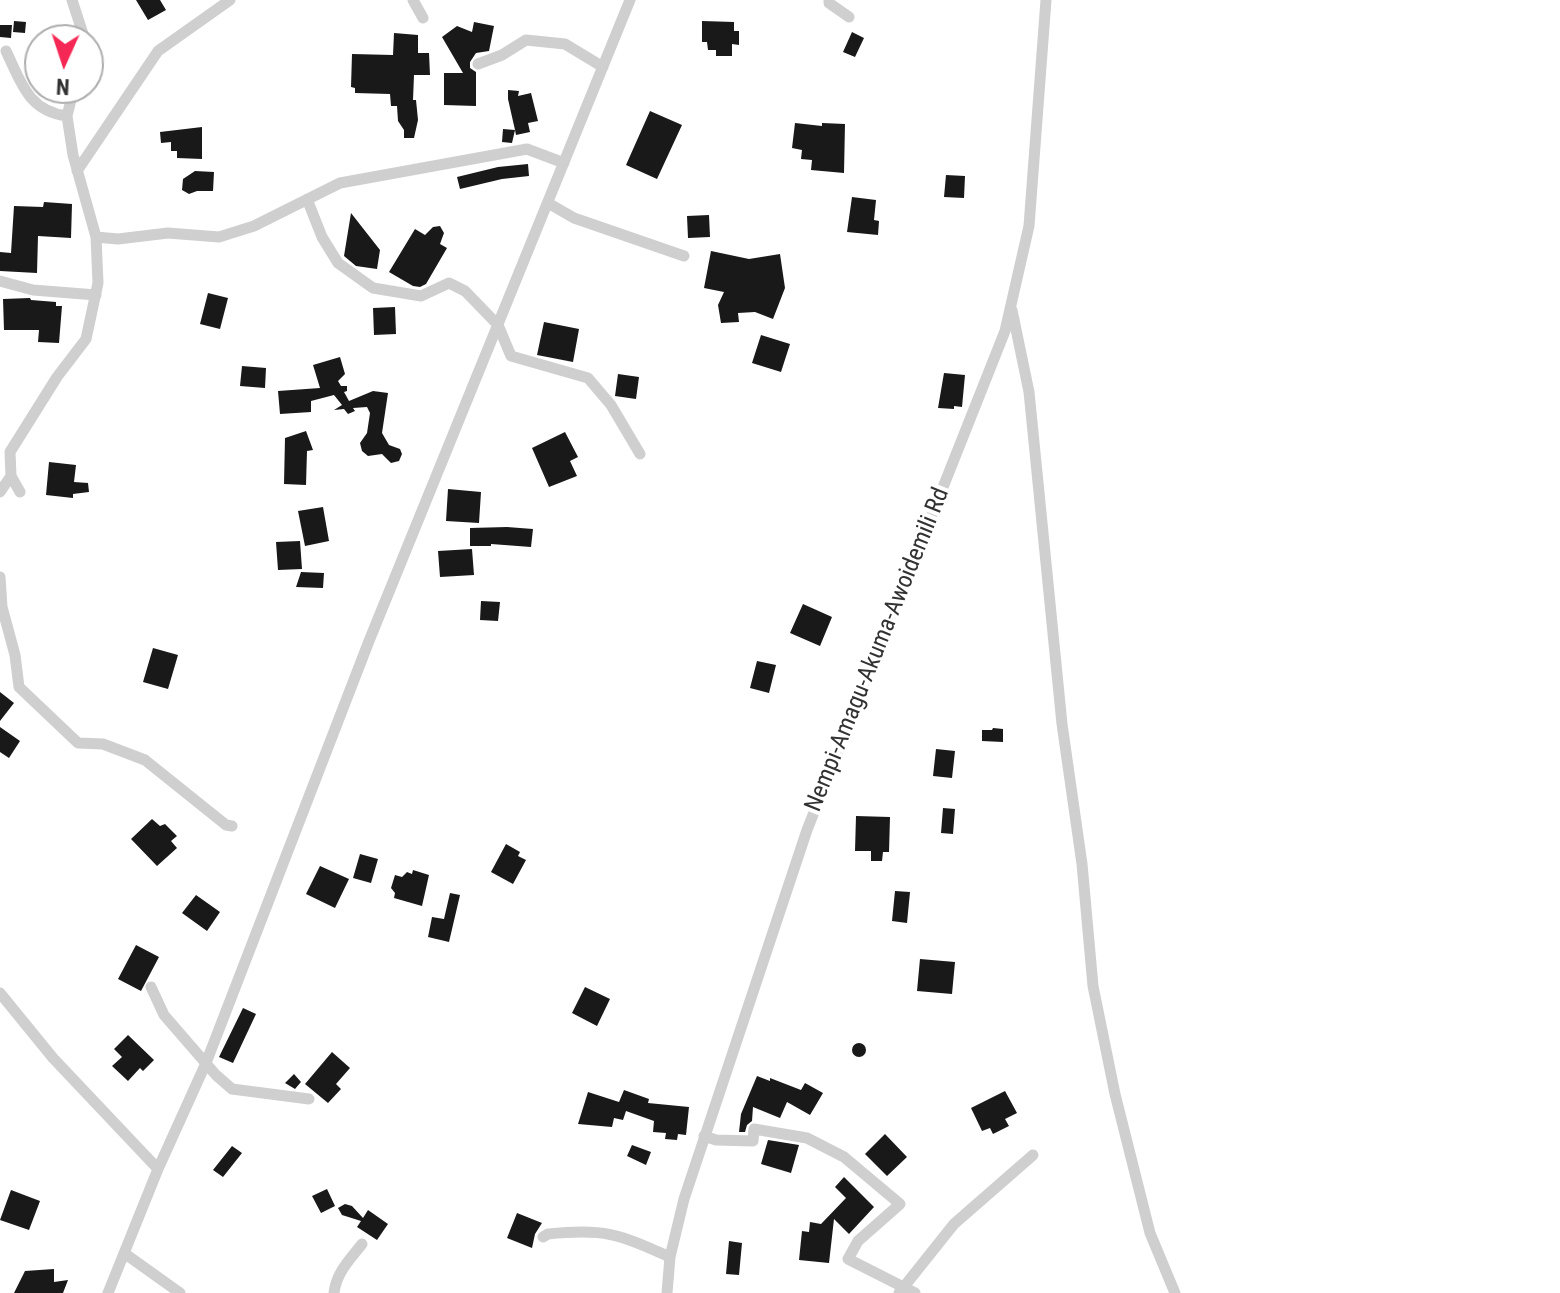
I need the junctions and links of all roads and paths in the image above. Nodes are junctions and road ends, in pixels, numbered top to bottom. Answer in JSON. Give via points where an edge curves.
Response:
{"nodes":[{"id":1,"x":72,"y":0,"type":"edge"},
{"id":2,"x":230,"y":0,"type":"edge"},
{"id":3,"x":413,"y":0,"type":"edge"},
{"id":4,"x":630,"y":0,"type":"edge"},
{"id":5,"x":829,"y":0,"type":"edge"},
{"id":6,"x":1046,"y":0,"type":"edge"},
{"id":7,"x":849,"y":17,"type":"dead end"},
{"id":8,"x":423,"y":18,"type":"dead end"},
{"id":9,"x":80,"y":24,"type":"edge"},
{"id":10,"x":6,"y":51,"type":"dead end"},
{"id":11,"x":478,"y":64,"type":"dead end"},
{"id":12,"x":603,"y":67,"type":"junction"},
{"id":13,"x":70,"y":104,"type":"edge"},
{"id":14,"x":67,"y":116,"type":"junction"},
{"id":15,"x":564,"y":163,"type":"junction"},
{"id":16,"x":77,"y":171,"type":"junction"},
{"id":17,"x":307,"y":199,"type":"junction"},
{"id":18,"x":548,"y":203,"type":"junction"},
{"id":19,"x":96,"y":237,"type":"junction"},
{"id":20,"x":684,"y":256,"type":"dead end"},
{"id":21,"x":0,"y":281,"type":"edge"},
{"id":22,"x":96,"y":295,"type":"junction"},
{"id":23,"x":1011,"y":304,"type":"junction"},
{"id":24,"x":498,"y":325,"type":"junction"},
{"id":25,"x":640,"y":454,"type":"dead end"},
{"id":26,"x":11,"y":476,"type":"junction"},
{"id":27,"x":0,"y":492,"type":"edge"},
{"id":28,"x":20,"y":492,"type":"dead end"},
{"id":29,"x":0,"y":577,"type":"edge"},
{"id":30,"x":232,"y":826,"type":"dead end"},
{"id":31,"x":151,"y":987,"type":"dead end"},
{"id":32,"x":0,"y":993,"type":"edge"},
{"id":33,"x":206,"y":1063,"type":"junction"},
{"id":34,"x":309,"y":1099,"type":"dead end"},
{"id":35,"x":704,"y":1136,"type":"junction"},
{"id":36,"x":1033,"y":1155,"type":"dead end"},
{"id":37,"x":158,"y":1169,"type":"junction"},
{"id":38,"x":543,"y":1237,"type":"dead end"},
{"id":39,"x":362,"y":1244,"type":"dead end"},
{"id":40,"x":124,"y":1253,"type":"junction"},
{"id":41,"x":670,"y":1257,"type":"junction"},
{"id":42,"x":901,"y":1290,"type":"edge"},
{"id":43,"x":108,"y":1293,"type":"edge"},
{"id":44,"x":180,"y":1293,"type":"edge"},
{"id":45,"x":334,"y":1293,"type":"edge"},
{"id":46,"x":667,"y":1293,"type":"edge"},
{"id":47,"x":915,"y":1293,"type":"edge"},
{"id":48,"x":1175,"y":1293,"type":"edge"}],
"edges":[{"from":1,"to":9,"type":"street"},
{"from":2,"to":16,"type":"street","via":[[158,51]]},
{"from":3,"to":8,"type":"street"},
{"from":4,"to":12,"type":"street"},
{"from":5,"to":7,"type":"street"},
{"from":6,"to":23,"type":"street","name":"Nempi-Amagu-Akuma-Awoidemili Rd","via":[[1029,226]]},
{"from":10,"to":14,"type":"street","via":[[26,94],[50,114]]},
{"from":11,"to":12,"type":"street","via":[[526,40],[565,44]]},
{"from":12,"to":15,"type":"street"},
{"from":13,"to":14,"type":"street"},
{"from":14,"to":16,"type":"street"},
{"from":15,"to":17,"type":"street","via":[[527,149],[340,183]]},
{"from":15,"to":18,"type":"street"},
{"from":16,"to":19,"type":"street"},
{"from":17,"to":19,"type":"street","via":[[219,237]]},
{"from":17,"to":24,"type":"street","via":[[338,263],[373,288],[421,296],[449,283],[465,291]]},
{"from":18,"to":20,"type":"street","via":[[574,218]]},
{"from":18,"to":24,"type":"street"},
{"from":19,"to":22,"type":"street"},
{"from":21,"to":22,"type":"street","via":[[33,290]]},
{"from":22,"to":26,"type":"street","via":[[86,339],[10,452]]},
{"from":23,"to":35,"type":"street","name":"Nempi-Amagu-Akuma-Awoidemili Rd","via":[[1005,331],[807,830]]},
{"from":23,"to":48,"type":"street","via":[[1029,392],[1093,986],[1150,1233]]},
{"from":24,"to":25,"type":"street","via":[[511,356],[588,378]]},
{"from":24,"to":33,"type":"street"},
{"from":26,"to":27,"type":"street"},
{"from":26,"to":28,"type":"street"},
{"from":29,"to":30,"type":"street","via":[[19,687],[78,743],[103,744],[145,760]]},
{"from":31,"to":33,"type":"street","via":[[164,1015]]},
{"from":32,"to":37,"type":"street"},
{"from":33,"to":34,"type":"street","via":[[232,1089]]},
{"from":33,"to":37,"type":"street"},
{"from":35,"to":41,"type":"street","name":"Nempi-Amagu-Akuma-Awoidemili Rd"},
{"from":35,"to":42,"type":"street","via":[[753,1141],[754,1129],[807,1138],[844,1157],[900,1204],[858,1241],[848,1259]]},
{"from":36,"to":42,"type":"street","via":[[954,1224]]},
{"from":37,"to":40,"type":"street"},
{"from":38,"to":41,"type":"street","via":[[589,1230],[614,1233]]},
{"from":39,"to":45,"type":"street","via":[[342,1269]]},
{"from":40,"to":43,"type":"street"},
{"from":40,"to":44,"type":"street"},
{"from":41,"to":46,"type":"street","name":"Nempi-Amagu-Akuma-Awoidemili Rd"},
{"from":42,"to":47,"type":"street"}]}
